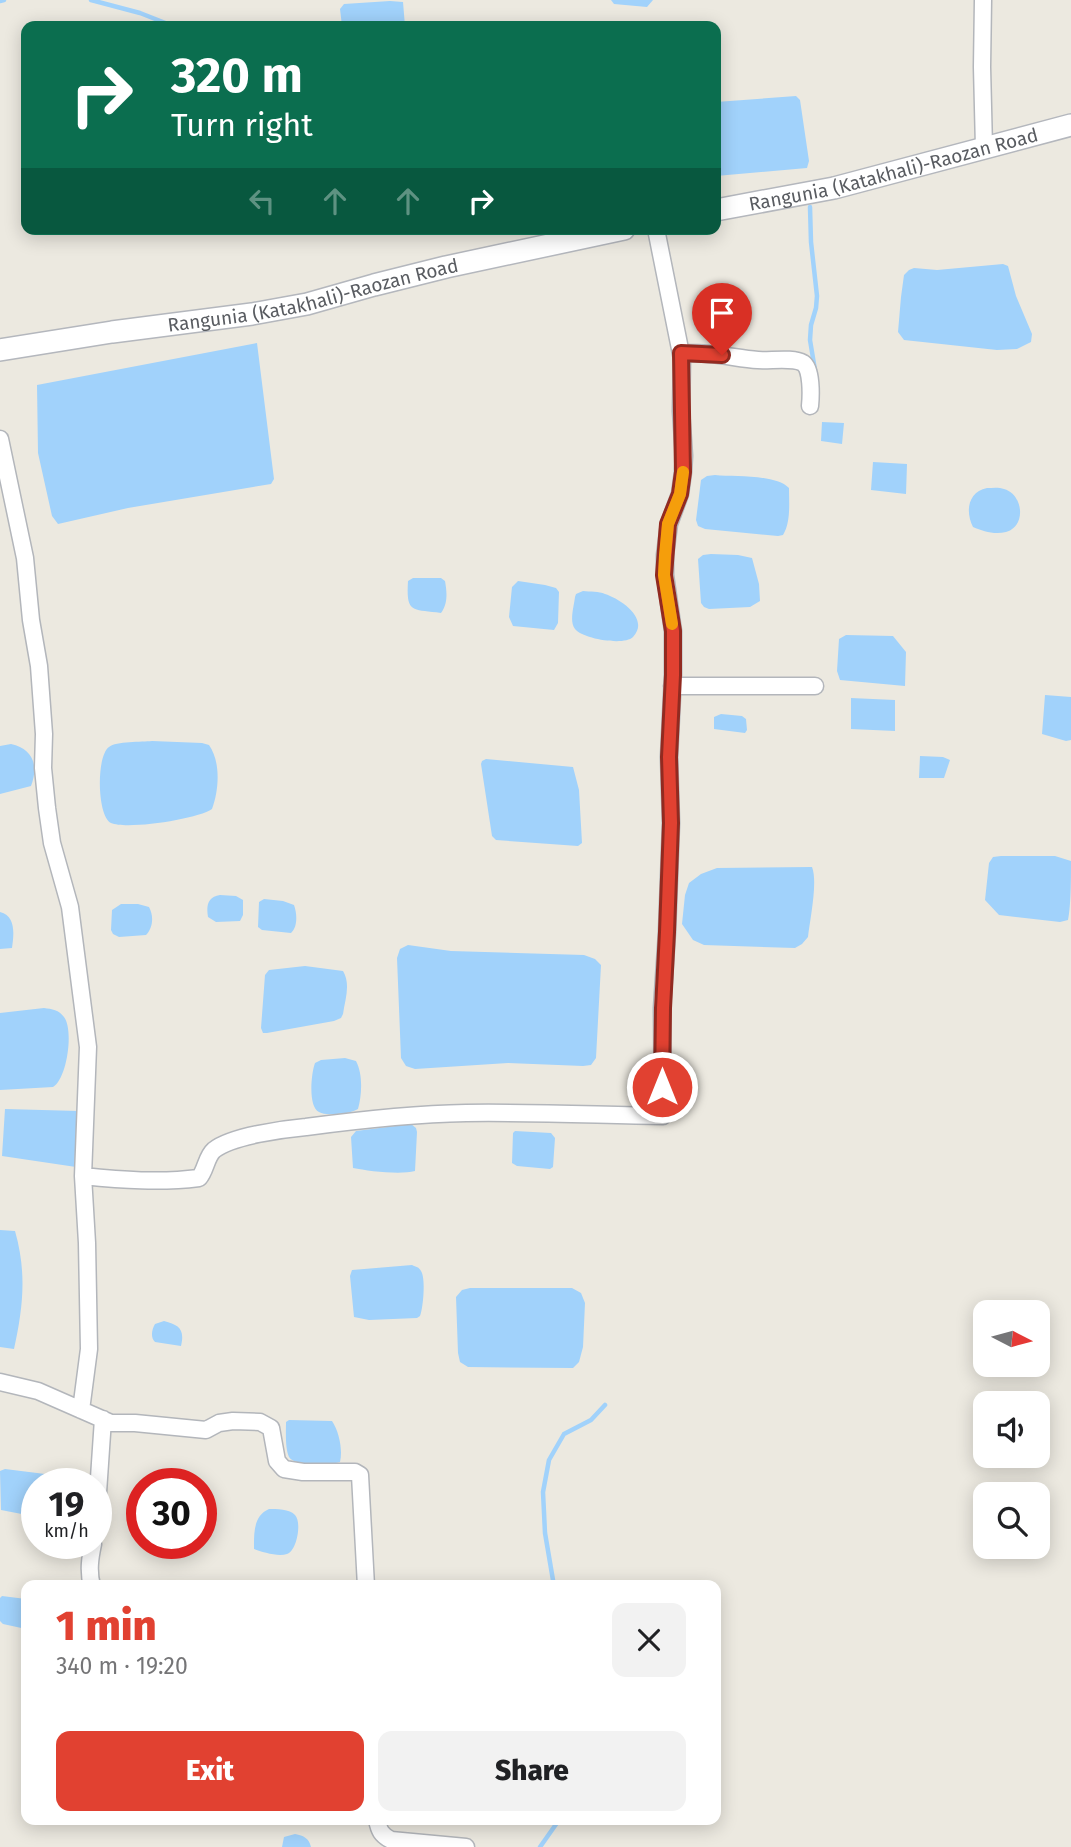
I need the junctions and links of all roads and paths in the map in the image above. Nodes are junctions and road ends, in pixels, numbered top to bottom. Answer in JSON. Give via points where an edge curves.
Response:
{"nodes":[{"id":1,"x":983,"y":0,"type":"edge"},
{"id":2,"x":1071,"y":125,"type":"edge"},
{"id":3,"x":984,"y":148,"type":"junction"},
{"id":4,"x":721,"y":209,"type":"edge"},
{"id":5,"x":596,"y":235,"type":"edge"},
{"id":6,"x":657,"y":235,"type":"edge"},
{"id":7,"x":0,"y":351,"type":"edge"},
{"id":8,"x":681,"y":353,"type":"junction"},
{"id":9,"x":810,"y":406,"type":"dead end"},
{"id":10,"x":0,"y":439,"type":"edge"},
{"id":11,"x":672,"y":686,"type":"junction"},
{"id":12,"x":815,"y":686,"type":"dead end"},
{"id":13,"x":83,"y":1176,"type":"junction"},
{"id":14,"x":0,"y":1382,"type":"edge"},
{"id":15,"x":81,"y":1410,"type":"junction"},
{"id":16,"x":103,"y":1419,"type":"junction"},
{"id":17,"x":100,"y":1468,"type":"edge"},
{"id":18,"x":90,"y":1559,"type":"edge"},
{"id":19,"x":90,"y":1580,"type":"edge"},
{"id":20,"x":366,"y":1580,"type":"edge"},
{"id":21,"x":378,"y":1825,"type":"edge"},
{"id":22,"x":466,"y":1847,"type":"edge"}],
"edges":[{"from":1,"to":3,"type":"street"},
{"from":2,"to":3,"type":"main road","name":"Rangunia (Katakhali)-Raozan Road"},
{"from":3,"to":4,"type":"main road","name":"Rangunia (Katakhali)-Raozan Road","via":[[834,188]]},
{"from":5,"to":7,"type":"main road","name":"Rangunia (Katakhali)-Raozan Road","via":[[434,270],[307,304]]},
{"from":6,"to":8,"type":"street"},
{"from":8,"to":9,"type":"street","via":[[802,363],[809,377]]},
{"from":8,"to":11,"type":"street","via":[[683,472],[668,524],[664,575],[673,631]]},
{"from":10,"to":13,"type":"street","via":[[25,558],[39,666],[47,808],[70,907],[88,1047]]},
{"from":11,"to":12,"type":"street"},
{"from":11,"to":13,"type":"street","via":[[663,1116],[464,1113],[318,1125],[271,1131],[216,1149],[199,1178],[149,1181]]},
{"from":13,"to":15,"type":"street","via":[[89,1349]]},
{"from":14,"to":15,"type":"street","via":[[38,1391]]},
{"from":15,"to":16,"type":"street"},
{"from":16,"to":17,"type":"street"},
{"from":16,"to":20,"type":"street","via":[[206,1430],[219,1423],[260,1422],[271,1427],[277,1461],[284,1469],[355,1472],[361,1488]]},
{"from":18,"to":19,"type":"street"},
{"from":21,"to":22,"type":"street","via":[[381,1834],[391,1840]]}]}
